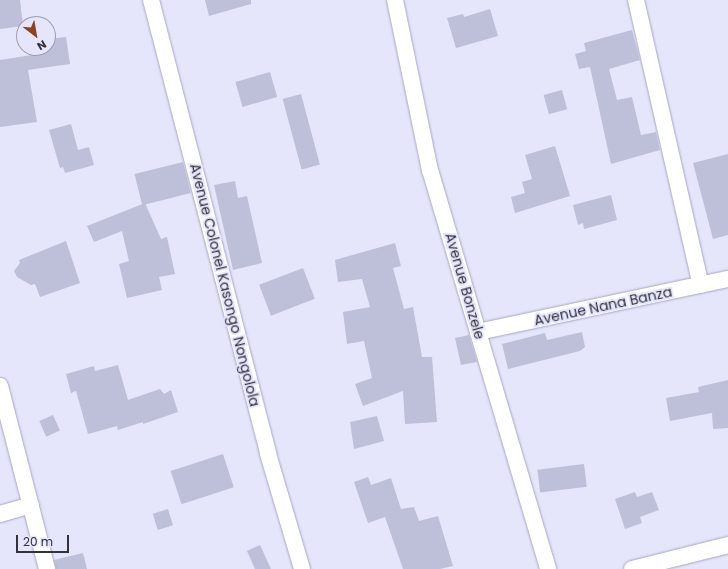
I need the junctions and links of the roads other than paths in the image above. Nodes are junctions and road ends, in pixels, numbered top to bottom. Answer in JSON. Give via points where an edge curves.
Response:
{"nodes":[{"id":1,"x":151,"y":0,"type":"edge"},
{"id":2,"x":395,"y":0,"type":"edge"},
{"id":3,"x":636,"y":0,"type":"edge"},
{"id":4,"x":728,"y":279,"type":"edge"},
{"id":5,"x":701,"y":285,"type":"junction"},
{"id":6,"x":478,"y":332,"type":"junction"},
{"id":7,"x":0,"y":386,"type":"edge"},
{"id":8,"x":31,"y":505,"type":"junction"},
{"id":9,"x":0,"y":514,"type":"edge"},
{"id":10,"x":728,"y":546,"type":"edge"},
{"id":11,"x":47,"y":569,"type":"edge"},
{"id":12,"x":302,"y":569,"type":"edge"},
{"id":13,"x":548,"y":569,"type":"edge"},
{"id":14,"x":632,"y":569,"type":"edge"}],
"edges":[{"from":1,"to":12,"type":"street","name":"Avenue Colonel Kasongo Nongolola","via":[[268,454]]},
{"from":2,"to":6,"type":"street","name":"Avenue Bonzele","via":[[430,170]]},
{"from":3,"to":5,"type":"street"},
{"from":4,"to":5,"type":"street","name":"Avenue Nana Banza"},
{"from":5,"to":6,"type":"street","name":"Avenue Nana Banza"},
{"from":6,"to":13,"type":"street","name":"Avenue Bonzele"},
{"from":7,"to":8,"type":"street"},
{"from":8,"to":9,"type":"street"},
{"from":8,"to":11,"type":"street"},
{"from":10,"to":14,"type":"street"}]}
